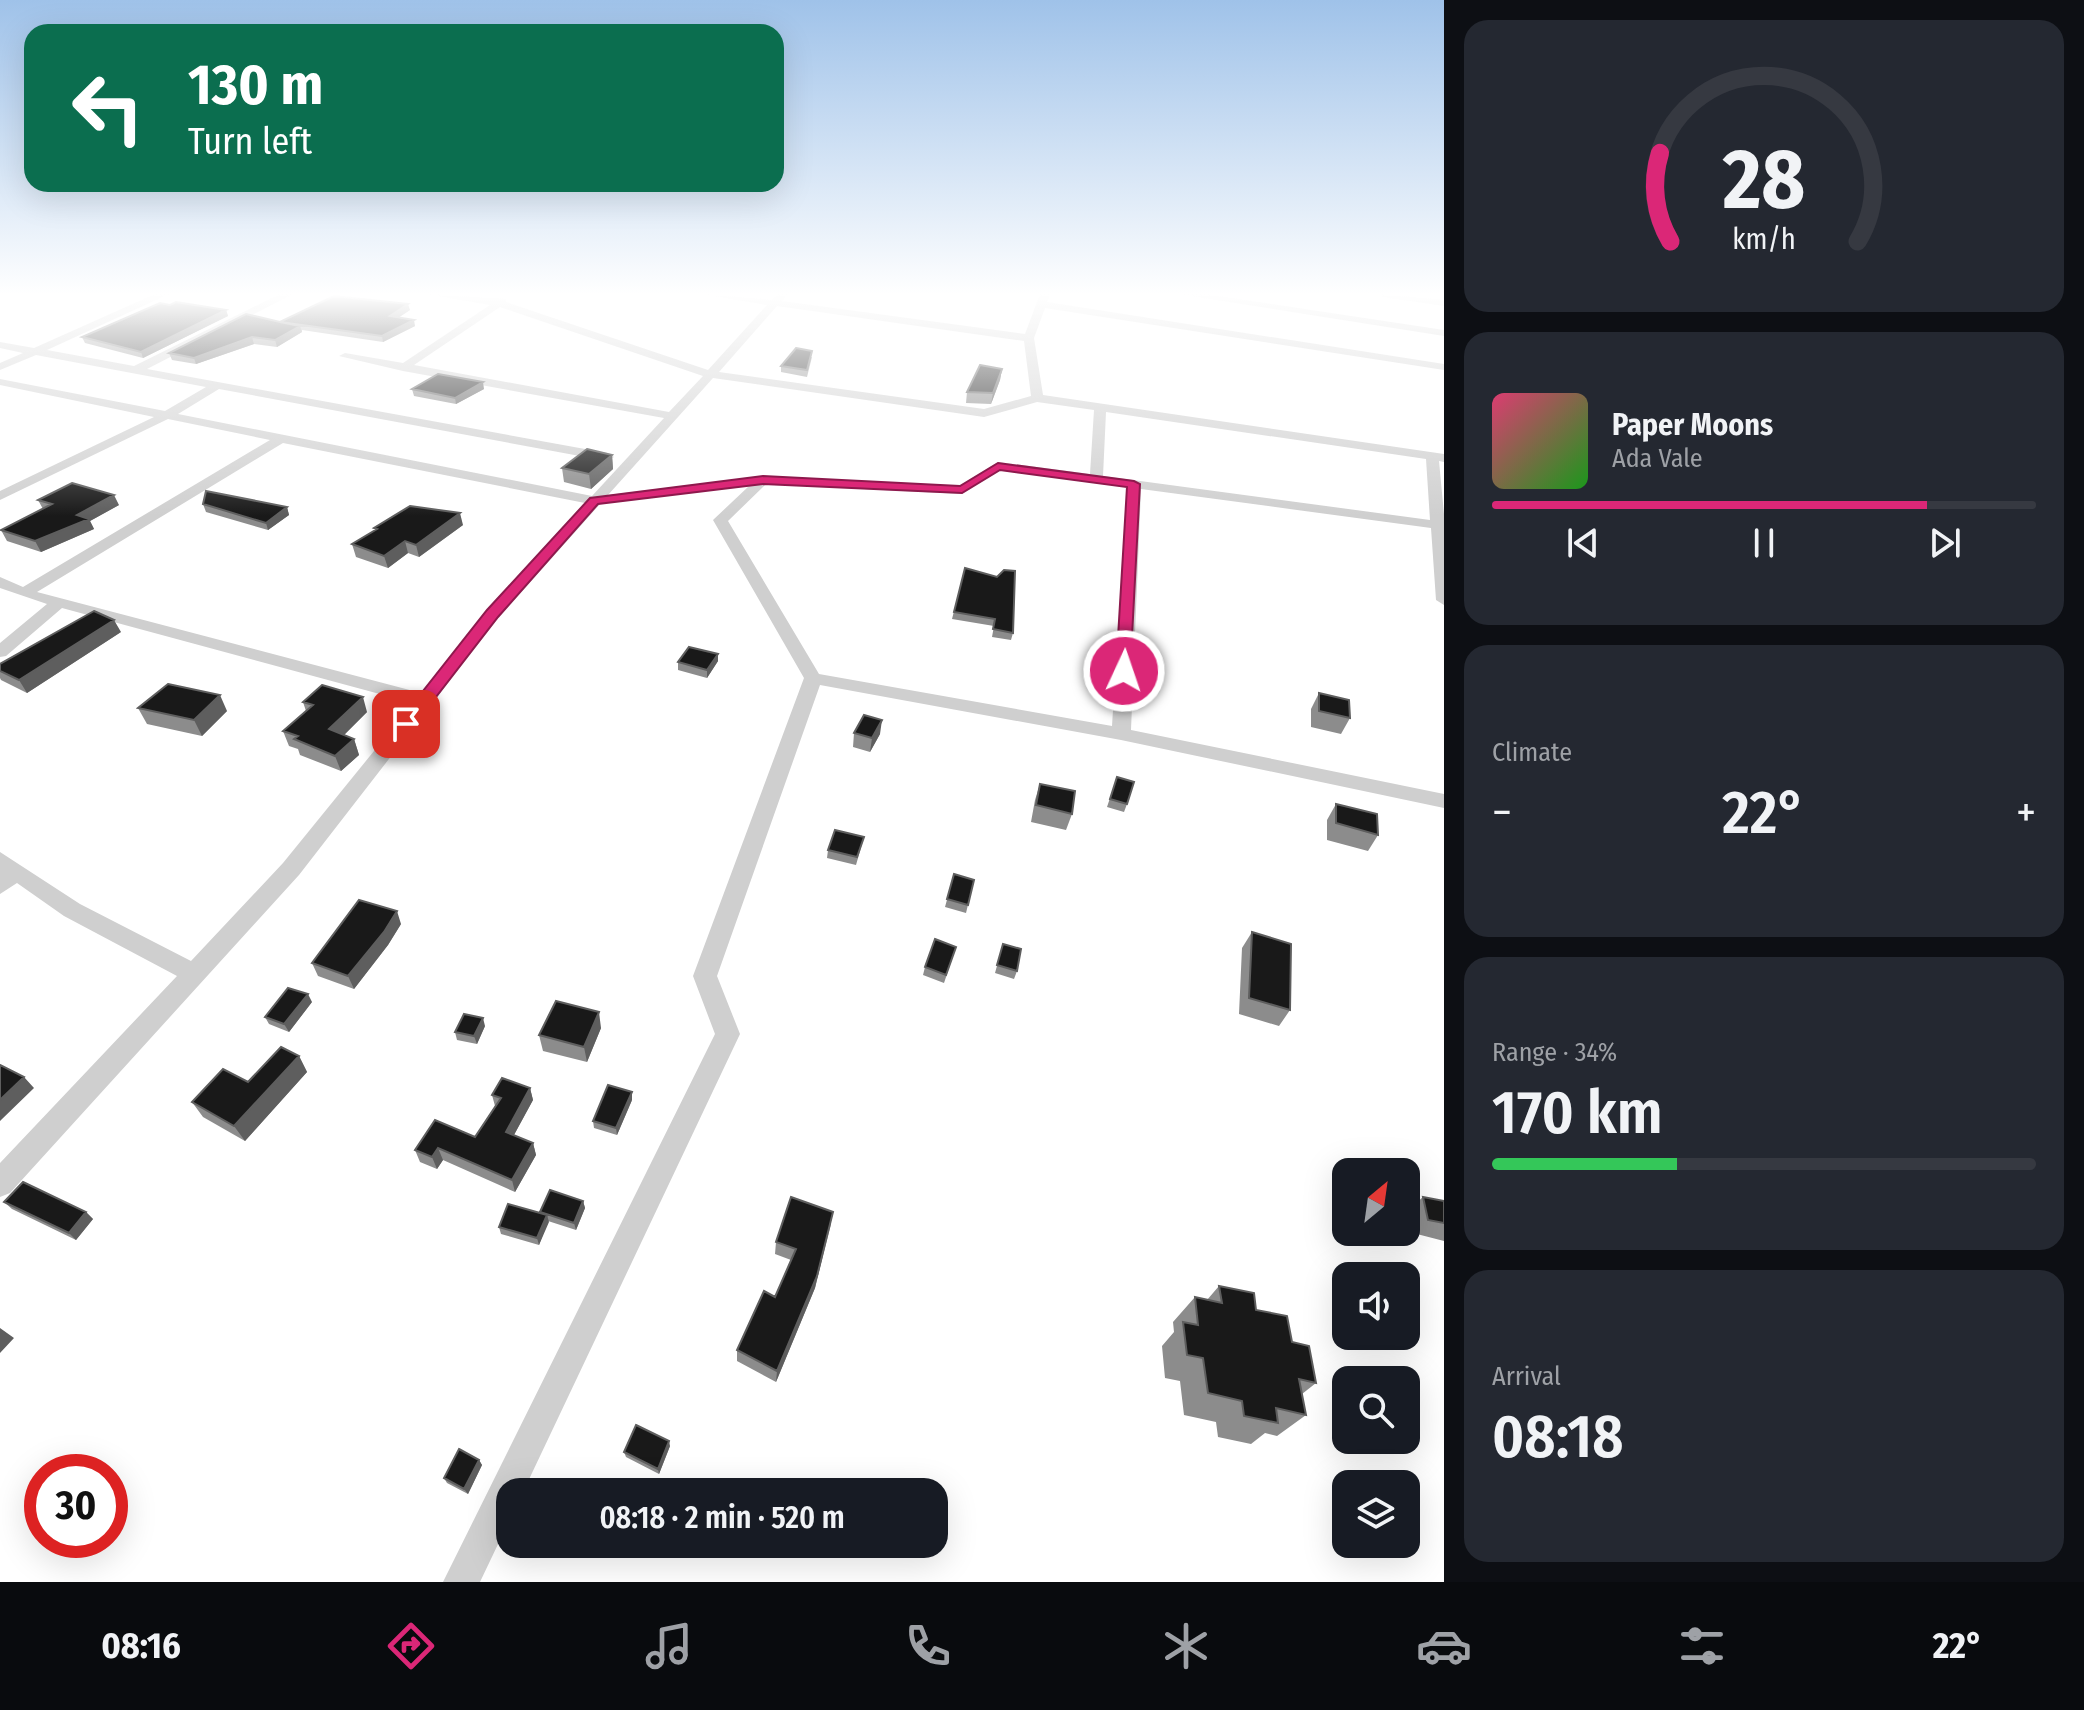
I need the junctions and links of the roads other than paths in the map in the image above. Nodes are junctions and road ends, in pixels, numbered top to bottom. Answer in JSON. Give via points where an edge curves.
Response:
{"nodes":[{"id":1,"x":123,"y":368,"type":"edge"},
{"id":2,"x":139,"y":368,"type":"edge"},
{"id":3,"x":403,"y":368,"type":"edge"},
{"id":4,"x":691,"y":368,"type":"edge"},
{"id":5,"x":715,"y":368,"type":"edge"},
{"id":6,"x":1033,"y":368,"type":"edge"},
{"id":7,"x":135,"y":370,"type":"junction"},
{"id":8,"x":709,"y":374,"type":"junction"},
{"id":9,"x":0,"y":382,"type":"edge"},
{"id":10,"x":217,"y":385,"type":"junction"},
{"id":11,"x":1037,"y":398,"type":"junction"},
{"id":12,"x":1100,"y":407,"type":"junction"},
{"id":13,"x":167,"y":415,"type":"junction"},
{"id":14,"x":671,"y":416,"type":"junction"},
{"id":15,"x":282,"y":438,"type":"junction"},
{"id":16,"x":1438,"y":457,"type":"edge"},
{"id":17,"x":630,"y":461,"type":"junction"},
{"id":18,"x":1096,"y":479,"type":"junction"},
{"id":19,"x":763,"y":480,"type":"junction"},
{"id":20,"x":1134,"y":484,"type":"junction"},
{"id":21,"x":0,"y":496,"type":"edge"},
{"id":22,"x":594,"y":501,"type":"junction"},
{"id":23,"x":1438,"y":525,"type":"junction"},
{"id":24,"x":0,"y":582,"type":"edge"},
{"id":25,"x":24,"y":593,"type":"junction"},
{"id":26,"x":1444,"y":600,"type":"edge"},
{"id":27,"x":59,"y":602,"type":"junction"},
{"id":28,"x":0,"y":652,"type":"edge"},
{"id":29,"x":813,"y":678,"type":"junction"},
{"id":30,"x":425,"y":700,"type":"junction"},
{"id":31,"x":1121,"y":734,"type":"junction"},
{"id":32,"x":1444,"y":801,"type":"edge"},
{"id":33,"x":5,"y":873,"type":"edge"},
{"id":34,"x":194,"y":974,"type":"junction"},
{"id":35,"x":0,"y":1183,"type":"edge"},
{"id":36,"x":461,"y":1582,"type":"edge"}],
"edges":[{"from":1,"to":7,"type":"street"},
{"from":2,"to":7,"type":"street"},
{"from":3,"to":14,"type":"street"},
{"from":4,"to":8,"type":"street"},
{"from":5,"to":8,"type":"street"},
{"from":6,"to":11,"type":"street"},
{"from":7,"to":10,"type":"street"},
{"from":8,"to":11,"type":"street","via":[[984,413]]},
{"from":8,"to":14,"type":"street"},
{"from":9,"to":13,"type":"street"},
{"from":10,"to":13,"type":"street"},
{"from":10,"to":17,"type":"street"},
{"from":11,"to":12,"type":"street"},
{"from":12,"to":16,"type":"street"},
{"from":12,"to":18,"type":"street"},
{"from":13,"to":15,"type":"street"},
{"from":13,"to":21,"type":"street"},
{"from":14,"to":17,"type":"street"},
{"from":15,"to":22,"type":"street"},
{"from":15,"to":25,"type":"street"},
{"from":16,"to":23,"type":"street"},
{"from":17,"to":22,"type":"street"},
{"from":18,"to":19,"type":"street","via":[[998,466],[962,490]]},
{"from":18,"to":20,"type":"street"},
{"from":19,"to":22,"type":"street"},
{"from":19,"to":29,"type":"street","via":[[720,520]]},
{"from":20,"to":23,"type":"street"},
{"from":20,"to":31,"type":"street"},
{"from":22,"to":30,"type":"street"},
{"from":23,"to":26,"type":"street"},
{"from":24,"to":25,"type":"street"},
{"from":25,"to":27,"type":"street"},
{"from":27,"to":28,"type":"street"},
{"from":27,"to":30,"type":"street"},
{"from":29,"to":31,"type":"street"},
{"from":29,"to":36,"type":"street","via":[[705,976],[728,1034]]},
{"from":30,"to":34,"type":"street","via":[[291,869]]},
{"from":31,"to":32,"type":"street"},
{"from":33,"to":34,"type":"street"},
{"from":34,"to":35,"type":"street"}]}
